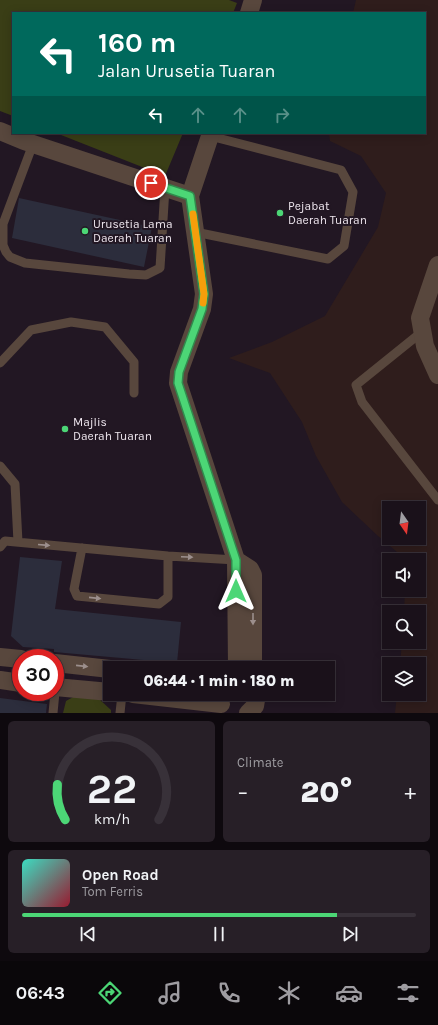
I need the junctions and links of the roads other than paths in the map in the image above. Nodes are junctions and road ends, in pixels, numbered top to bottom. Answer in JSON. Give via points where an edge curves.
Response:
{"nodes":[{"id":1,"x":253,"y":0,"type":"edge"},
{"id":2,"x":249,"y":12,"type":"edge"},
{"id":3,"x":0,"y":131,"type":"edge"},
{"id":4,"x":210,"y":134,"type":"edge"},
{"id":5,"x":34,"y":144,"type":"junction"},
{"id":6,"x":165,"y":188,"type":"junction"},
{"id":7,"x":190,"y":196,"type":"junction"},
{"id":8,"x":196,"y":232,"type":"junction"},
{"id":9,"x":438,"y":266,"type":"edge"},
{"id":10,"x":423,"y":331,"type":"junction"},
{"id":11,"x":0,"y":363,"type":"edge"},
{"id":12,"x":438,"y":375,"type":"edge"},
{"id":13,"x":134,"y":393,"type":"dead end"},
{"id":14,"x":0,"y":466,"type":"edge"},
{"id":15,"x":438,"y":500,"type":"edge"},
{"id":16,"x":18,"y":542,"type":"junction"},
{"id":17,"x":0,"y":546,"type":"edge"},
{"id":18,"x":82,"y":548,"type":"junction"},
{"id":19,"x":168,"y":556,"type":"junction"},
{"id":20,"x":236,"y":560,"type":"junction"},
{"id":21,"x":0,"y":657,"type":"edge"},
{"id":22,"x":12,"y":658,"type":"edge"},
{"id":23,"x":237,"y":661,"type":"edge"},
{"id":24,"x":253,"y":661,"type":"edge"},
{"id":25,"x":64,"y":664,"type":"edge"},
{"id":26,"x":103,"y":668,"type":"edge"},
{"id":27,"x":0,"y":680,"type":"edge"},
{"id":28,"x":12,"y":681,"type":"edge"},
{"id":29,"x":64,"y":688,"type":"edge"},
{"id":30,"x":103,"y":691,"type":"edge"},
{"id":31,"x":54,"y":701,"type":"edge"},
{"id":32,"x":121,"y":701,"type":"edge"},
{"id":33,"x":186,"y":701,"type":"edge"},
{"id":34,"x":224,"y":706,"type":"edge"},
{"id":35,"x":52,"y":713,"type":"edge"},
{"id":36,"x":120,"y":713,"type":"edge"}],
"edges":[{"from":1,"to":2,"type":"street"},
{"from":3,"to":5,"type":"street"},
{"from":4,"to":7,"type":"street"},
{"from":4,"to":8,"type":"lane","via":[[341,170],[353,192],[344,246],[328,259]]},
{"from":5,"to":6,"type":"street"},
{"from":5,"to":6,"type":"lane","via":[[3,224],[3,245],[10,257],[25,262],[146,275],[160,268]]},
{"from":6,"to":7,"type":"street"},
{"from":7,"to":8,"type":"street"},
{"from":8,"to":20,"type":"street","via":[[204,294],[202,309],[179,372],[178,383]]},
{"from":9,"to":10,"type":"street","via":[[420,318]]},
{"from":10,"to":12,"type":"street","via":[[425,346]]},
{"from":10,"to":15,"type":"lane","via":[[356,385],[362,402]]},
{"from":11,"to":13,"type":"lane","via":[[31,330],[71,322],[106,327],[134,362]]},
{"from":14,"to":16,"type":"lane","via":[[15,484]]},
{"from":16,"to":17,"type":"lane","via":[[5,541]]},
{"from":16,"to":18,"type":"lane","one_way":true},
{"from":18,"to":19,"type":"lane"},
{"from":18,"to":19,"type":"lane","one_way":true,"via":[[74,589],[77,596],[159,604],[168,597]]},
{"from":19,"to":20,"type":"lane","one_way":true},
{"from":20,"to":23,"type":"street"},
{"from":20,"to":24,"type":"street","one_way":true,"via":[[250,569],[253,575]]},
{"from":21,"to":22,"type":"street"},
{"from":25,"to":26,"type":"street","one_way":true},
{"from":27,"to":28,"type":"street"},
{"from":29,"to":30,"type":"street"},
{"from":31,"to":35,"type":"lane"},
{"from":32,"to":36,"type":"lane"},
{"from":33,"to":34,"type":"street"}]}
